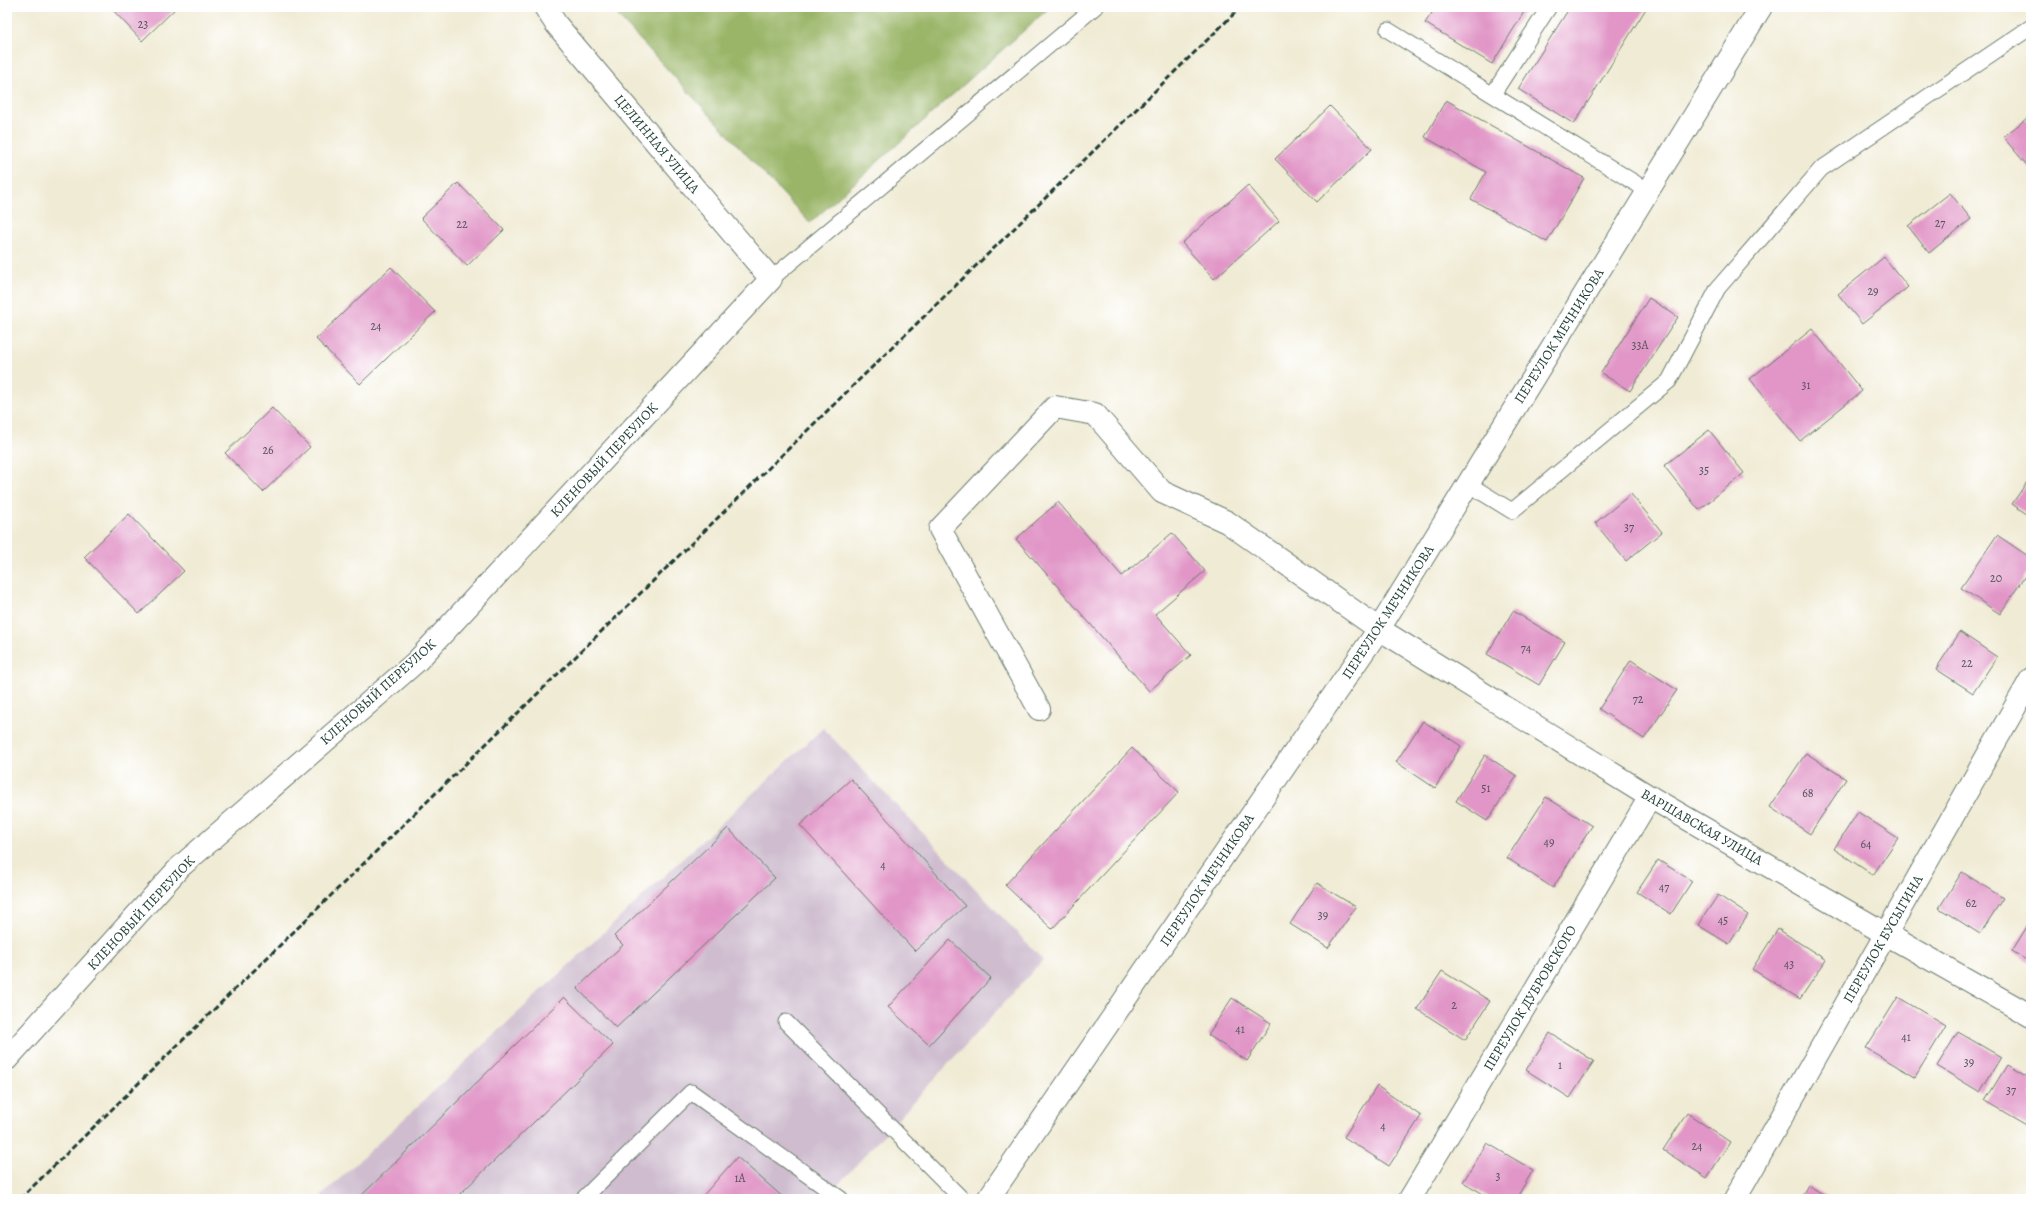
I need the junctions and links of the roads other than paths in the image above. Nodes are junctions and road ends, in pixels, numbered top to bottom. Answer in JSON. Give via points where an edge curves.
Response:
{"nodes":[{"id":1,"x":545,"y":7,"type":"edge"},
{"id":2,"x":1095,"y":7,"type":"edge"},
{"id":3,"x":1549,"y":7,"type":"edge"},
{"id":4,"x":1761,"y":7,"type":"edge"},
{"id":5,"x":2031,"y":27,"type":"edge"},
{"id":6,"x":1388,"y":30,"type":"dead end"},
{"id":7,"x":1493,"y":94,"type":"junction"},
{"id":8,"x":1648,"y":190,"type":"junction"},
{"id":9,"x":771,"y":279,"type":"junction"},
{"id":10,"x":1468,"y":484,"type":"junction"},
{"id":11,"x":1379,"y":629,"type":"junction"},
{"id":12,"x":2031,"y":679,"type":"edge"},
{"id":13,"x":1039,"y":709,"type":"dead end"},
{"id":14,"x":1650,"y":797,"type":"junction"},
{"id":15,"x":1886,"y":934,"type":"junction"},
{"id":16,"x":2031,"y":1016,"type":"edge"},
{"id":17,"x":786,"y":1022,"type":"dead end"},
{"id":18,"x":7,"y":1059,"type":"edge"},
{"id":19,"x":583,"y":1199,"type":"edge"},
{"id":20,"x":841,"y":1199,"type":"edge"},
{"id":21,"x":962,"y":1199,"type":"edge"},
{"id":22,"x":988,"y":1199,"type":"edge"},
{"id":23,"x":1410,"y":1199,"type":"edge"},
{"id":24,"x":1735,"y":1199,"type":"edge"}],
"edges":[{"from":1,"to":9,"type":"street","name":"ЦЕЛИННАЯ УЛИЦА","via":[[556,24]]},
{"from":2,"to":9,"type":"lane"},
{"from":3,"to":7,"type":"lane"},
{"from":4,"to":8,"type":"street","name":"ПЕРЕУЛОК МЕЧНИКОВА"},
{"from":5,"to":10,"type":"lane","via":[[1821,169],[1718,288],[1669,381],[1512,511]]},
{"from":6,"to":7,"type":"lane"},
{"from":7,"to":8,"type":"lane"},
{"from":8,"to":10,"type":"street","name":"ПЕРЕУЛОК МЕЧНИКОВА"},
{"from":9,"to":18,"type":"street","name":"КЛЕНОВЫЙ ПЕРЕУЛОК","via":[[417,661],[180,867]]},
{"from":10,"to":11,"type":"street","name":"ПЕРЕУЛОК МЕЧНИКОВА"},
{"from":11,"to":13,"type":"street","name":"ВАРШАВСКАЯ УЛИЦА","via":[[1227,522],[1162,492],[1095,414],[1054,407],[940,529]]},
{"from":11,"to":14,"type":"street","name":"ВАРШАВСКАЯ УЛИЦА"},
{"from":11,"to":22,"type":"street","name":"ПЕРЕУЛОК МЕЧНИКОВА"},
{"from":12,"to":15,"type":"street","name":"ПЕРЕУЛОК БУСЫГИНА"},
{"from":14,"to":15,"type":"street","name":"ВАРШАВСКАЯ УЛИЦА"},
{"from":14,"to":23,"type":"street","name":"ПЕРЕУЛОК ДУБРОВСКОГО"},
{"from":15,"to":16,"type":"street","name":"ВАРШАВСКАЯ УЛИЦА"},
{"from":15,"to":24,"type":"street","name":"ПЕРЕУЛОК БУСЫГИНА"},
{"from":17,"to":21,"type":"lane"},
{"from":19,"to":20,"type":"lane","via":[[691,1092]]}]}
